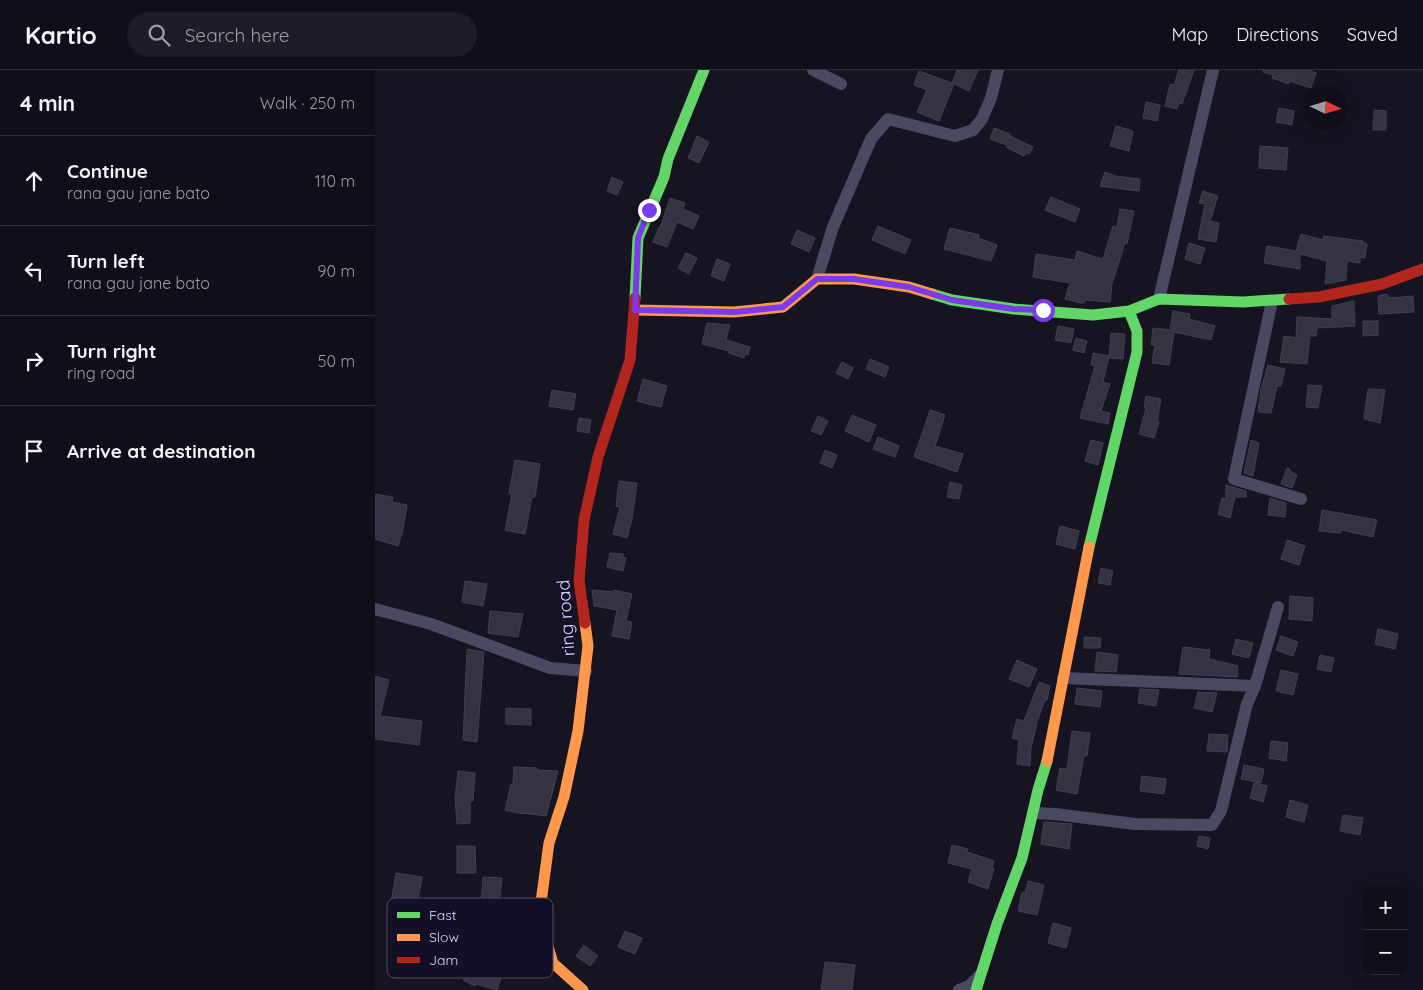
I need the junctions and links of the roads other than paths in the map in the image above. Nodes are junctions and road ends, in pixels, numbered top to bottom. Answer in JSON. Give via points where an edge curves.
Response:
{"nodes":[{"id":1,"x":704,"y":70,"type":"edge"},
{"id":2,"x":813,"y":70,"type":"edge"},
{"id":3,"x":998,"y":70,"type":"edge"},
{"id":4,"x":1213,"y":70,"type":"edge"},
{"id":5,"x":841,"y":84,"type":"dead end"},
{"id":6,"x":1423,"y":269,"type":"edge"},
{"id":7,"x":817,"y":279,"type":"junction"},
{"id":8,"x":1159,"y":299,"type":"junction"},
{"id":9,"x":1273,"y":301,"type":"junction"},
{"id":10,"x":635,"y":310,"type":"junction"},
{"id":11,"x":1129,"y":310,"type":"junction"},
{"id":12,"x":1301,"y":499,"type":"dead end"},
{"id":13,"x":1277,"y":607,"type":"dead end"},
{"id":14,"x":375,"y":609,"type":"edge"},
{"id":15,"x":586,"y":671,"type":"junction"},
{"id":16,"x":1063,"y":678,"type":"junction"},
{"id":17,"x":1255,"y":686,"type":"junction"},
{"id":18,"x":1033,"y":813,"type":"junction"},
{"id":19,"x":542,"y":898,"type":"edge"},
{"id":20,"x":553,"y":963,"type":"edge"},
{"id":21,"x":982,"y":972,"type":"junction"},
{"id":22,"x":583,"y":990,"type":"edge"},
{"id":23,"x":959,"y":990,"type":"edge"},
{"id":24,"x":976,"y":990,"type":"edge"}],
"edges":[{"from":1,"to":10,"type":"street","name":"ring road","via":[[638,238]]},
{"from":2,"to":5,"type":"street"},
{"from":3,"to":7,"type":"street","via":[[988,105],[973,130],[955,136],[888,119],[871,139],[833,227]]},
{"from":4,"to":8,"type":"street"},
{"from":6,"to":9,"type":"street","via":[[1381,284],[1319,297]]},
{"from":7,"to":10,"type":"street","via":[[783,307],[735,312]]},
{"from":7,"to":11,"type":"street","via":[[854,279],[909,287],[952,300],[1014,309],[1093,314]]},
{"from":8,"to":9,"type":"street"},
{"from":8,"to":11,"type":"street"},
{"from":9,"to":12,"type":"street","via":[[1234,479]]},
{"from":10,"to":15,"type":"street","name":"ring road","via":[[630,360],[598,457],[584,520],[579,582],[588,646]]},
{"from":11,"to":16,"type":"street","via":[[1137,331],[1137,352],[1087,559]]},
{"from":13,"to":17,"type":"street"},
{"from":14,"to":15,"type":"street","via":[[431,624],[550,668]]},
{"from":15,"to":19,"type":"street","name":"ring road","via":[[578,731],[564,797],[549,843]]},
{"from":16,"to":17,"type":"street"},
{"from":16,"to":18,"type":"street"},
{"from":17,"to":18,"type":"street","via":[[1247,704],[1221,811],[1212,826],[1135,824]]},
{"from":18,"to":21,"type":"street","via":[[1022,858]]},
{"from":20,"to":22,"type":"street","name":"ring road"},
{"from":21,"to":23,"type":"street","via":[[969,986]]},
{"from":21,"to":24,"type":"street"}]}
